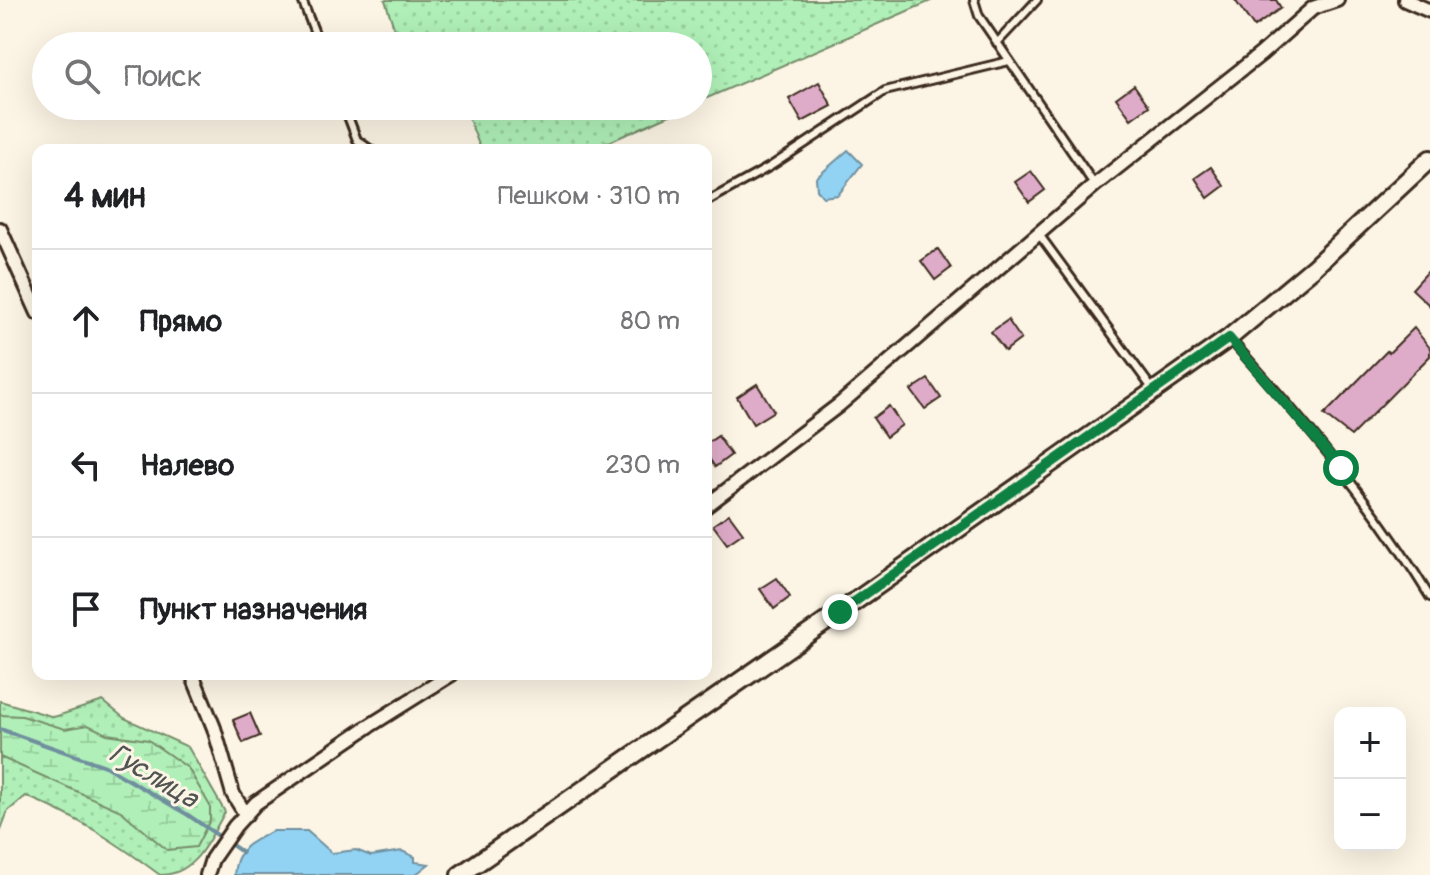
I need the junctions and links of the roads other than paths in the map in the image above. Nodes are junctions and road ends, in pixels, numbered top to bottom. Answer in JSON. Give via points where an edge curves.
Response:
{"nodes":[{"id":1,"x":302,"y":0,"type":"edge"},
{"id":2,"x":974,"y":0,"type":"edge"},
{"id":3,"x":1037,"y":0,"type":"edge"},
{"id":4,"x":1337,"y":0,"type":"edge"},
{"id":5,"x":1405,"y":0,"type":"edge"},
{"id":6,"x":1430,"y":11,"type":"edge"},
{"id":7,"x":315,"y":32,"type":"edge"},
{"id":8,"x":997,"y":43,"type":"junction"},
{"id":9,"x":1009,"y":61,"type":"junction"},
{"id":10,"x":349,"y":120,"type":"edge"},
{"id":11,"x":363,"y":144,"type":"edge"},
{"id":12,"x":1430,"y":159,"type":"edge"},
{"id":13,"x":1095,"y":185,"type":"junction"},
{"id":14,"x":712,"y":199,"type":"edge"},
{"id":15,"x":0,"y":229,"type":"edge"},
{"id":16,"x":1038,"y":233,"type":"junction"},
{"id":17,"x":32,"y":300,"type":"edge"},
{"id":18,"x":1229,"y":338,"type":"junction"},
{"id":19,"x":1155,"y":392,"type":"junction"},
{"id":20,"x":712,"y":501,"type":"edge"},
{"id":21,"x":1430,"y":597,"type":"edge"},
{"id":22,"x":194,"y":680,"type":"edge"},
{"id":23,"x":443,"y":680,"type":"edge"},
{"id":24,"x":246,"y":815,"type":"junction"},
{"id":25,"x":207,"y":875,"type":"edge"},
{"id":26,"x":460,"y":875,"type":"edge"}],
"edges":[{"from":1,"to":7,"type":"lane"},
{"from":2,"to":8,"type":"lane"},
{"from":3,"to":8,"type":"lane"},
{"from":4,"to":13,"type":"street","via":[[1313,8]]},
{"from":5,"to":6,"type":"street"},
{"from":8,"to":9,"type":"lane"},
{"from":9,"to":13,"type":"lane"},
{"from":9,"to":14,"type":"lane","via":[[885,91]]},
{"from":10,"to":11,"type":"lane"},
{"from":12,"to":18,"type":"main road"},
{"from":13,"to":16,"type":"street"},
{"from":15,"to":17,"type":"street"},
{"from":16,"to":19,"type":"lane"},
{"from":16,"to":20,"type":"street","via":[[839,405]]},
{"from":18,"to":19,"type":"main road"},
{"from":18,"to":21,"type":"lane","via":[[1341,468]]},
{"from":19,"to":26,"type":"main road"},
{"from":22,"to":24,"type":"street","via":[[233,794]]},
{"from":23,"to":24,"type":"street","via":[[256,803]]},
{"from":24,"to":25,"type":"street","via":[[212,859]]}]}
